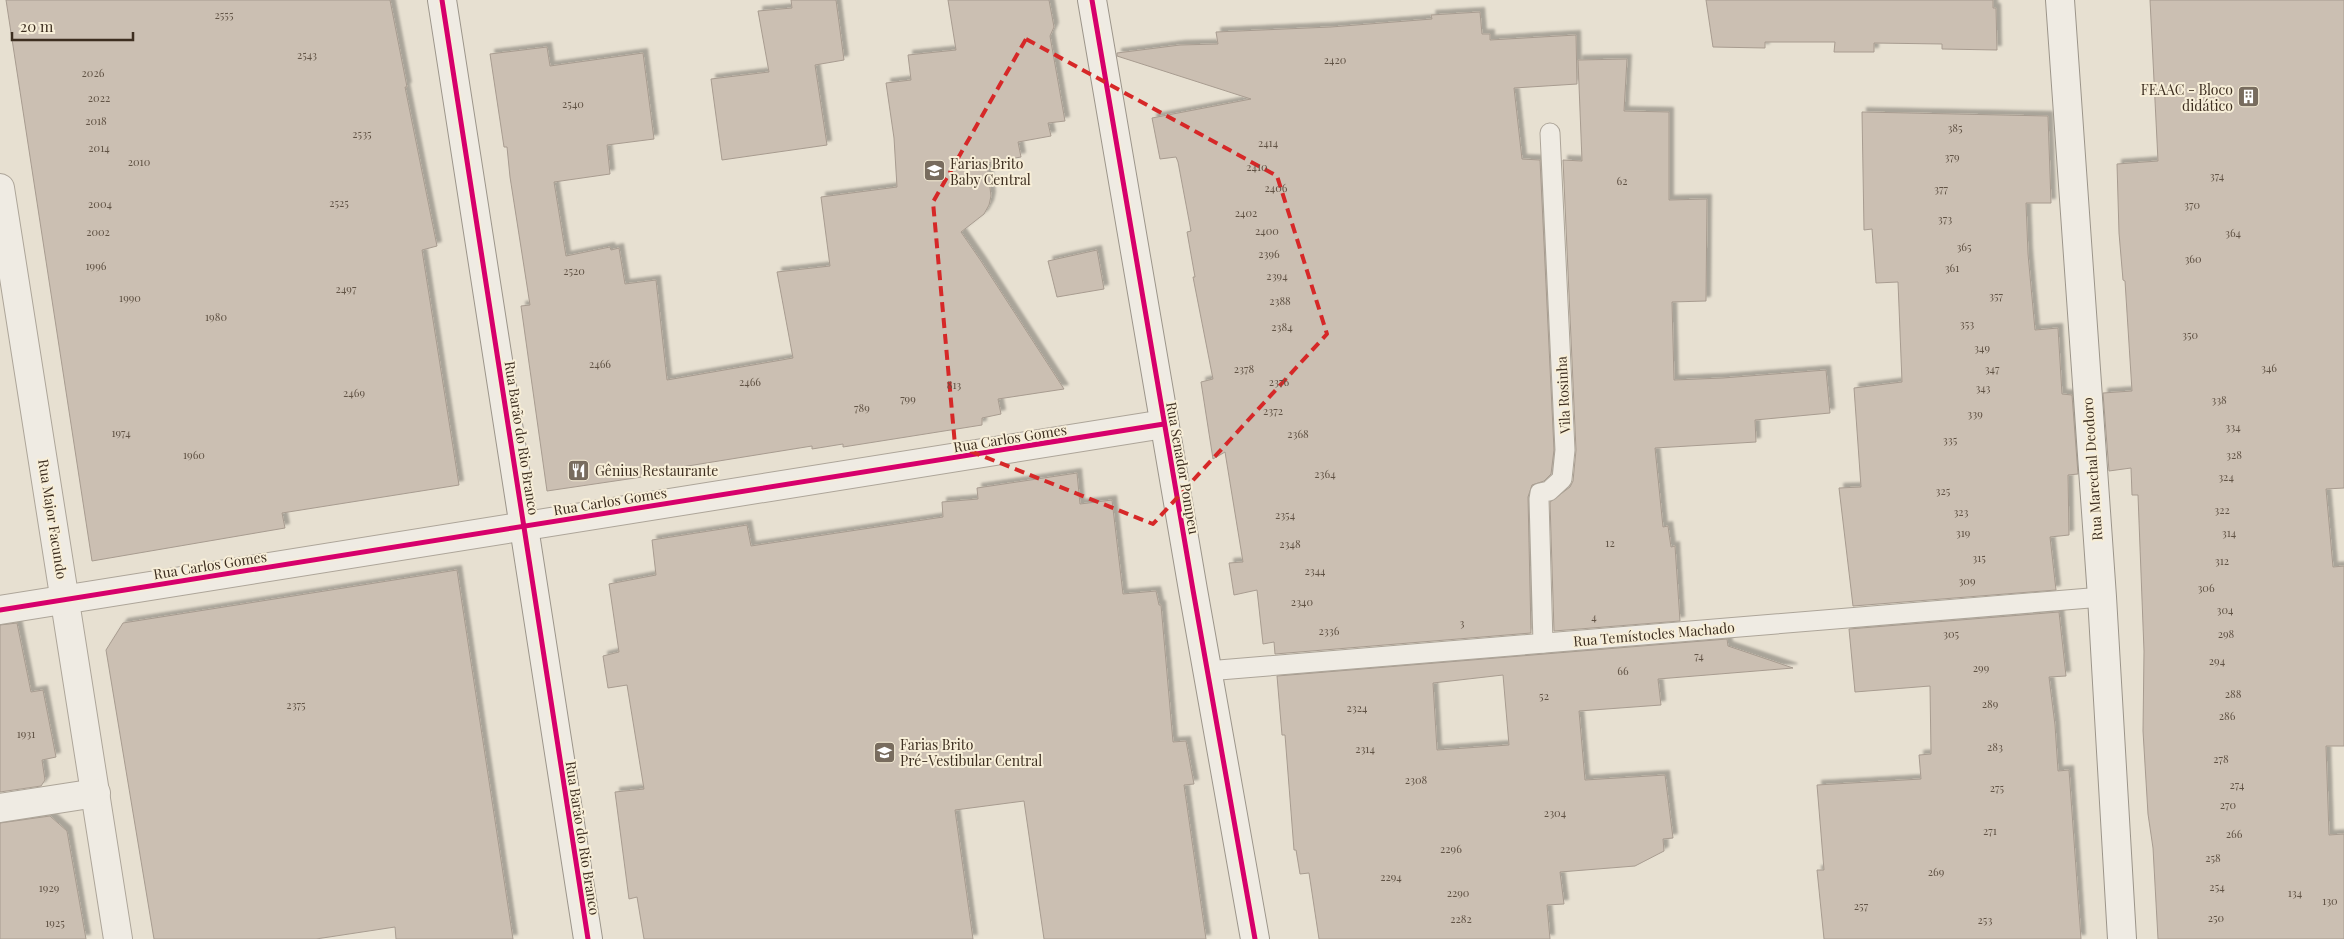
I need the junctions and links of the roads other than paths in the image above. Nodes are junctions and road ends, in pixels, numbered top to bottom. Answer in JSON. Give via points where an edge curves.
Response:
{"nodes":[{"id":1,"x":442,"y":0,"type":"edge"},
{"id":2,"x":1092,"y":0,"type":"edge"},
{"id":3,"x":2060,"y":0,"type":"edge"},
{"id":4,"x":1550,"y":133,"type":"dead end"},
{"id":5,"x":0,"y":188,"type":"edge"},
{"id":6,"x":1164,"y":424,"type":"junction"},
{"id":7,"x":524,"y":527,"type":"junction"},
{"id":8,"x":2102,"y":597,"type":"junction"},
{"id":9,"x":66,"y":600,"type":"junction"},
{"id":10,"x":0,"y":610,"type":"edge"},
{"id":11,"x":1544,"y":643,"type":"junction"},
{"id":12,"x":1207,"y":671,"type":"junction"},
{"id":13,"x":96,"y":793,"type":"junction"},
{"id":14,"x":0,"y":808,"type":"edge"},
{"id":15,"x":118,"y":939,"type":"edge"},
{"id":16,"x":588,"y":939,"type":"edge"},
{"id":17,"x":1255,"y":939,"type":"edge"},
{"id":18,"x":2122,"y":939,"type":"edge"}],
"edges":[{"from":1,"to":7,"type":"street","name":"Rua Barão do Rio Branco"},
{"from":2,"to":6,"type":"street","name":"Rua Senador Pompeu"},
{"from":3,"to":8,"type":"street","name":"Rua Marechal Deodoro"},
{"from":4,"to":11,"type":"lane","name":"Vila Rosinha","via":[[1565,450],[1562,480],[1549,491],[1540,493],[1539,499]]},
{"from":5,"to":9,"type":"street","name":"Rua Major Facundo"},
{"from":6,"to":7,"type":"street","name":"Rua Carlos Gomes"},
{"from":6,"to":12,"type":"street","name":"Rua Senador Pompeu"},
{"from":7,"to":9,"type":"street","name":"Rua Carlos Gomes"},
{"from":7,"to":16,"type":"street","name":"Rua Barão do Rio Branco"},
{"from":8,"to":11,"type":"lane","name":"Rua Temístocles Machado"},
{"from":8,"to":18,"type":"street","name":"Rua Marechal Deodoro"},
{"from":9,"to":10,"type":"street","name":"Rua Carlos Gomes"},
{"from":9,"to":13,"type":"street","name":"Rua Major Facundo"},
{"from":11,"to":12,"type":"lane","name":"Rua Temístocles Machado"},
{"from":12,"to":17,"type":"street","name":"Rua Senador Pompeu"},
{"from":13,"to":14,"type":"street"},
{"from":13,"to":15,"type":"street","name":"Rua Major Facundo"}]}
